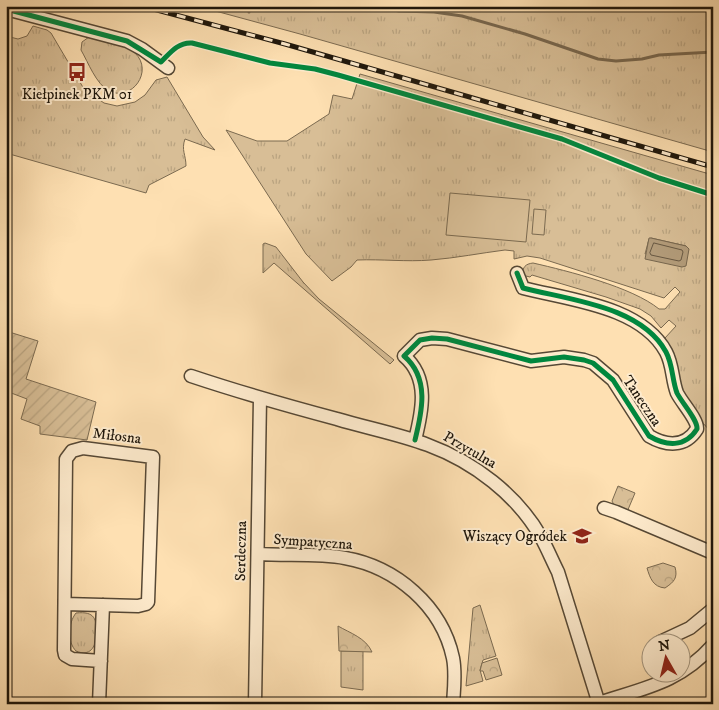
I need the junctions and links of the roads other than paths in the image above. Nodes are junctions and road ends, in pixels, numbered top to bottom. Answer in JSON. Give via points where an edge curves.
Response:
{"nodes":[{"id":1,"x":6,"y":9,"type":"edge"},
{"id":2,"x":164,"y":65,"type":"dead end"},
{"id":3,"x":517,"y":273,"type":"dead end"},
{"id":4,"x":191,"y":376,"type":"dead end"},
{"id":5,"x":260,"y":398,"type":"junction"},
{"id":6,"x":415,"y":440,"type":"junction"},
{"id":7,"x":604,"y":508,"type":"dead end"},
{"id":8,"x":713,"y":553,"type":"edge"},
{"id":9,"x":258,"y":554,"type":"junction"},
{"id":10,"x":65,"y":604,"type":"junction"},
{"id":11,"x":103,"y":605,"type":"junction"},
{"id":12,"x":713,"y":610,"type":"edge"},
{"id":13,"x":681,"y":632,"type":"edge"},
{"id":14,"x":713,"y":645,"type":"edge"},
{"id":15,"x":101,"y":661,"type":"junction"},
{"id":16,"x":692,"y":664,"type":"edge"},
{"id":17,"x":653,"y":682,"type":"edge"},
{"id":18,"x":598,"y":703,"type":"edge"},
{"id":19,"x":99,"y":704,"type":"edge"},
{"id":20,"x":255,"y":704,"type":"edge"},
{"id":21,"x":453,"y":704,"type":"edge"}],
"edges":[{"from":1,"to":2,"type":"street","via":[[127,41]]},
{"from":3,"to":6,"type":"street","name":"Taneczna","via":[[523,288],[617,313],[635,321],[651,334],[668,356],[677,392],[697,422],[697,429],[684,442],[674,444],[649,436],[613,380],[593,363],[564,356],[531,361],[432,338],[420,340],[404,356],[417,374],[423,395]]},
{"from":4,"to":5,"type":"street","name":"Przytulna"},
{"from":5,"to":6,"type":"street","name":"Przytulna"},
{"from":5,"to":9,"type":"street","name":"Serdeczna"},
{"from":6,"to":18,"type":"street","name":"Przytulna","via":[[464,461],[483,474],[502,489],[540,536],[558,572]]},
{"from":7,"to":8,"type":"street"},
{"from":9,"to":20,"type":"street","name":"Serdeczna"},
{"from":9,"to":21,"type":"street","name":"Sympatyczna","via":[[343,558],[370,564],[403,582],[432,613],[447,642],[454,670]]},
{"from":10,"to":11,"type":"street","name":"Miłosna"},
{"from":10,"to":11,"type":"street","name":"Miłosna","via":[[66,458],[72,451],[83,448],[153,458],[148,602],[138,606]]},
{"from":10,"to":15,"type":"street","name":"Miłosna","via":[[65,655],[72,659]]},
{"from":11,"to":15,"type":"street"},
{"from":12,"to":13,"type":"street"},
{"from":14,"to":16,"type":"street"},
{"from":15,"to":19,"type":"street"},
{"from":17,"to":18,"type":"street"}]}
